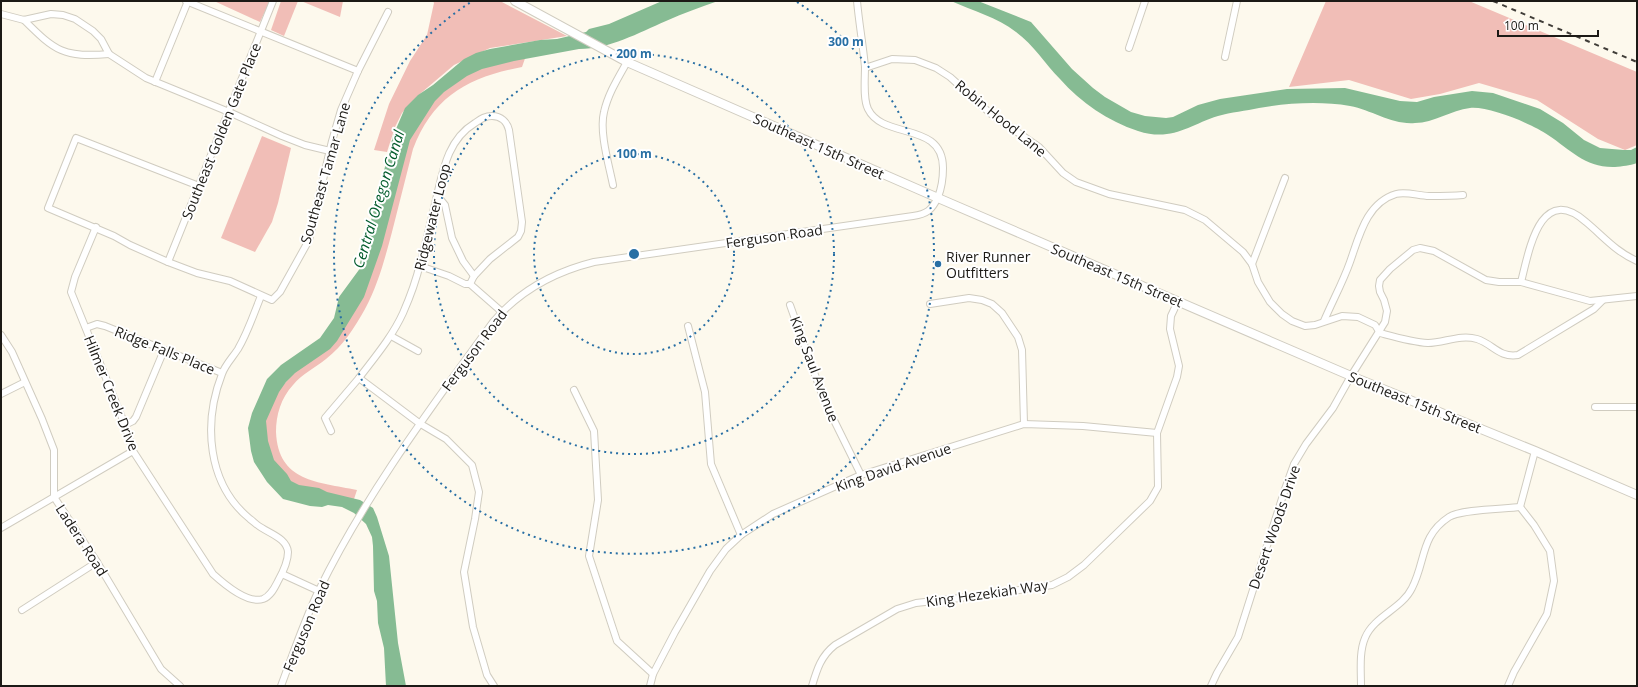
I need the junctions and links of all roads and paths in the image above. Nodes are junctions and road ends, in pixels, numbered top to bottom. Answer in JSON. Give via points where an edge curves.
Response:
{"nodes":[{"id":1,"x":187,"y":1,"type":"edge"},
{"id":2,"x":273,"y":1,"type":"edge"},
{"id":3,"x":515,"y":1,"type":"edge"},
{"id":4,"x":857,"y":1,"type":"edge"},
{"id":5,"x":1145,"y":1,"type":"edge"},
{"id":6,"x":1237,"y":1,"type":"edge"},
{"id":7,"x":388,"y":12,"type":"dead end"},
{"id":8,"x":1,"y":14,"type":"edge"},
{"id":9,"x":24,"y":20,"type":"junction"},
{"id":10,"x":262,"y":32,"type":"junction"},
{"id":11,"x":1129,"y":48,"type":"dead end"},
{"id":12,"x":109,"y":54,"type":"junction"},
{"id":13,"x":1225,"y":57,"type":"dead end"},
{"id":14,"x":627,"y":62,"type":"junction"},
{"id":15,"x":865,"y":68,"type":"junction"},
{"id":16,"x":358,"y":71,"type":"junction"},
{"id":17,"x":155,"y":82,"type":"junction"},
{"id":18,"x":229,"y":112,"type":"junction"},
{"id":19,"x":330,"y":151,"type":"junction"},
{"id":20,"x":1284,"y":178,"type":"dead end"},
{"id":21,"x":613,"y":185,"type":"dead end"},
{"id":22,"x":199,"y":186,"type":"junction"},
{"id":23,"x":437,"y":195,"type":"junction"},
{"id":24,"x":1463,"y":195,"type":"dead end"},
{"id":25,"x":938,"y":198,"type":"junction"},
{"id":26,"x":96,"y":227,"type":"junction"},
{"id":27,"x":1637,"y":261,"type":"edge"},
{"id":28,"x":168,"y":262,"type":"junction"},
{"id":29,"x":1252,"y":264,"type":"junction"},
{"id":30,"x":420,"y":266,"type":"junction"},
{"id":31,"x":474,"y":276,"type":"junction"},
{"id":32,"x":1520,"y":282,"type":"junction"},
{"id":33,"x":470,"y":284,"type":"junction"},
{"id":34,"x":261,"y":296,"type":"junction"},
{"id":35,"x":1637,"y":296,"type":"edge"},
{"id":36,"x":1603,"y":300,"type":"junction"},
{"id":37,"x":1178,"y":301,"type":"junction"},
{"id":38,"x":930,"y":304,"type":"dead end"},
{"id":39,"x":790,"y":305,"type":"dead end"},
{"id":40,"x":502,"y":312,"type":"junction"},
{"id":41,"x":1324,"y":321,"type":"junction"},
{"id":42,"x":688,"y":326,"type":"dead end"},
{"id":43,"x":86,"y":328,"type":"junction"},
{"id":44,"x":1380,"y":333,"type":"junction"},
{"id":45,"x":1,"y":335,"type":"edge"},
{"id":46,"x":391,"y":336,"type":"junction"},
{"id":47,"x":164,"y":350,"type":"junction"},
{"id":48,"x":418,"y":351,"type":"dead end"},
{"id":49,"x":222,"y":373,"type":"junction"},
{"id":50,"x":1351,"y":376,"type":"junction"},
{"id":51,"x":359,"y":378,"type":"junction"},
{"id":52,"x":25,"y":382,"type":"junction"},
{"id":53,"x":574,"y":390,"type":"dead end"},
{"id":54,"x":1,"y":394,"type":"edge"},
{"id":55,"x":1595,"y":407,"type":"dead end"},
{"id":56,"x":1637,"y":408,"type":"edge"},
{"id":57,"x":420,"y":423,"type":"junction"},
{"id":58,"x":1024,"y":424,"type":"junction"},
{"id":59,"x":125,"y":425,"type":"junction"},
{"id":60,"x":331,"y":430,"type":"dead end"},
{"id":61,"x":1157,"y":433,"type":"junction"},
{"id":62,"x":133,"y":451,"type":"junction"},
{"id":63,"x":1535,"y":451,"type":"junction"},
{"id":64,"x":861,"y":475,"type":"junction"},
{"id":65,"x":1637,"y":495,"type":"edge"},
{"id":66,"x":54,"y":497,"type":"junction"},
{"id":67,"x":1520,"y":507,"type":"junction"},
{"id":68,"x":1,"y":528,"type":"edge"},
{"id":69,"x":741,"y":535,"type":"junction"},
{"id":70,"x":97,"y":562,"type":"junction"},
{"id":71,"x":282,"y":574,"type":"junction"},
{"id":72,"x":319,"y":592,"type":"junction"},
{"id":73,"x":22,"y":610,"type":"dead end"},
{"id":74,"x":654,"y":674,"type":"junction"},
{"id":75,"x":180,"y":686,"type":"edge"},
{"id":76,"x":281,"y":686,"type":"edge"},
{"id":77,"x":494,"y":686,"type":"edge"},
{"id":78,"x":650,"y":686,"type":"edge"},
{"id":79,"x":812,"y":686,"type":"edge"},
{"id":80,"x":1211,"y":686,"type":"edge"},
{"id":81,"x":1361,"y":686,"type":"edge"},
{"id":82,"x":1508,"y":686,"type":"edge"}],
"edges":[{"from":1,"to":10,"type":"street"},
{"from":1,"to":17,"type":"street"},
{"from":2,"to":10,"type":"street","name":"Southeast Golden Gate Place"},
{"from":3,"to":14,"type":"main road","name":"Southeast 15th Street"},
{"from":4,"to":15,"type":"street"},
{"from":5,"to":11,"type":"street"},
{"from":6,"to":13,"type":"street"},
{"from":7,"to":16,"type":"street","name":"Southeast Tamar Lane"},
{"from":8,"to":9,"type":"street"},
{"from":9,"to":12,"type":"street","via":[[48,44],[61,51],[82,55]]},
{"from":9,"to":12,"type":"street","via":[[51,14],[75,18],[101,39]]},
{"from":10,"to":16,"type":"street"},
{"from":10,"to":18,"type":"street","name":"Southeast Golden Gate Place"},
{"from":12,"to":17,"type":"street","via":[[138,74]]},
{"from":14,"to":21,"type":"street","via":[[603,113],[603,137]]},
{"from":14,"to":25,"type":"main road","name":"Southeast 15th Street"},
{"from":15,"to":25,"type":"street","via":[[867,107],[872,117],[886,125],[920,135],[937,148],[943,165],[942,185]]},
{"from":15,"to":29,"type":"street","name":"Robin Hood Lane","via":[[892,59],[916,60],[936,68],[991,114],[1039,147],[1063,174],[1076,182],[1109,194],[1195,214],[1243,252]]},
{"from":16,"to":19,"type":"street","name":"Southeast Tamar Lane","via":[[341,110]]},
{"from":17,"to":18,"type":"street"},
{"from":18,"to":19,"type":"street","via":[[282,136]]},
{"from":18,"to":22,"type":"street","name":"Southeast Golden Gate Place"},
{"from":19,"to":34,"type":"street","name":"Southeast Tamar Lane","via":[[309,240],[276,296],[272,300]]},
{"from":20,"to":29,"type":"street"},
{"from":22,"to":26,"type":"street","via":[[76,138],[48,208]]},
{"from":22,"to":28,"type":"street","name":"Southeast Golden Gate Place"},
{"from":23,"to":30,"type":"street","name":"Ridgewater Loop"},
{"from":23,"to":31,"type":"street","via":[[445,205],[452,238],[463,261]]},
{"from":23,"to":31,"type":"street","name":"Ridgewater Loop","via":[[442,170],[458,137],[486,116],[495,116],[508,124],[522,231]]},
{"from":24,"to":41,"type":"street","via":[[1428,196],[1397,193],[1386,198],[1372,210],[1355,242],[1350,263]]},
{"from":25,"to":37,"type":"main road","name":"Southeast 15th Street"},
{"from":25,"to":40,"type":"street","name":"Ferguson Road","via":[[932,209],[923,215],[614,259],[575,267],[535,285]]},
{"from":26,"to":28,"type":"street"},
{"from":26,"to":43,"type":"street","name":"Hilmer Creek Drive","via":[[70,292]]},
{"from":27,"to":32,"type":"street","via":[[1612,246],[1579,216],[1562,209],[1555,210],[1547,215],[1534,233]]},
{"from":28,"to":34,"type":"street","via":[[197,273],[230,281]]},
{"from":29,"to":41,"type":"street","name":"Robin Hood Lane","via":[[1258,282],[1270,302],[1282,314],[1305,326]]},
{"from":30,"to":33,"type":"street"},
{"from":30,"to":46,"type":"street","name":"Ridgewater Loop"},
{"from":31,"to":33,"type":"street","name":"Ridgewater Loop"},
{"from":32,"to":36,"type":"street","via":[[1590,301]]},
{"from":32,"to":44,"type":"street","name":"Desert Woods Drive","via":[[1486,280],[1434,251],[1420,248],[1413,250],[1390,268],[1380,280],[1380,292],[1387,311],[1386,322]]},
{"from":33,"to":40,"type":"street"},
{"from":34,"to":49,"type":"street","name":"Hilmer Creek Drive","via":[[238,348]]},
{"from":35,"to":36,"type":"street"},
{"from":36,"to":44,"type":"street","via":[[1594,308],[1511,356],[1476,339],[1428,343]]},
{"from":37,"to":50,"type":"main road","name":"Southeast 15th Street"},
{"from":37,"to":61,"type":"street","name":"King Hezekiah Way","via":[[1170,329],[1179,366]]},
{"from":38,"to":58,"type":"street","via":[[968,298],[992,304],[1002,313],[1018,338],[1022,350]]},
{"from":39,"to":64,"type":"street","name":"King Saul Avenue","via":[[824,400]]},
{"from":40,"to":57,"type":"street","name":"Ferguson Road"},
{"from":41,"to":44,"type":"street","name":"Robin Hood Lane","via":[[1342,316],[1358,317],[1375,325]]},
{"from":42,"to":69,"type":"street","via":[[705,392],[711,464]]},
{"from":43,"to":47,"type":"street","name":"Ridge Falls Place","via":[[98,324]]},
{"from":43,"to":59,"type":"street","name":"Hilmer Creek Drive"},
{"from":44,"to":50,"type":"street","name":"Desert Woods Drive"},
{"from":45,"to":52,"type":"street","name":"Ladera Road","via":[[12,352]]},
{"from":46,"to":48,"type":"street"},
{"from":46,"to":51,"type":"street","name":"Ridgewater Loop"},
{"from":47,"to":49,"type":"street","name":"Ridge Falls Place"},
{"from":47,"to":59,"type":"street","via":[[136,417]]},
{"from":49,"to":71,"type":"street","name":"Hilmer Creek Drive","via":[[211,411],[212,454],[219,478],[225,490],[246,516],[283,542],[288,552]]},
{"from":50,"to":63,"type":"main road","name":"Southeast 15th Street"},
{"from":50,"to":80,"type":"street","name":"Desert Woods Drive","via":[[1333,408],[1294,464],[1238,637]]},
{"from":51,"to":57,"type":"street"},
{"from":51,"to":60,"type":"street","name":"Ridgewater Loop","via":[[326,418]]},
{"from":52,"to":54,"type":"street"},
{"from":52,"to":66,"type":"street","name":"Ladera Road","via":[[54,450]]},
{"from":53,"to":74,"type":"street","via":[[594,430],[598,500],[589,556],[617,641]]},
{"from":55,"to":56,"type":"street"},
{"from":57,"to":72,"type":"street","name":"Ferguson Road","via":[[367,503]]},
{"from":57,"to":77,"type":"street","via":[[446,439],[472,465],[479,492],[464,572],[473,627],[487,675]]},
{"from":58,"to":61,"type":"street","name":"King David Avenue"},
{"from":58,"to":64,"type":"street","name":"King David Avenue"},
{"from":59,"to":62,"type":"street","name":"Hilmer Creek Drive"},
{"from":61,"to":79,"type":"street","name":"King Hezekiah Way","via":[[1158,487],[1155,494],[1068,577],[1052,585],[916,603],[898,609],[826,652],[819,663]]},
{"from":62,"to":66,"type":"street"},
{"from":62,"to":71,"type":"street","name":"Hilmer Creek Drive","via":[[213,574],[225,585],[249,598],[263,599],[272,593]]},
{"from":63,"to":65,"type":"main road","name":"Southeast 15th Street"},
{"from":63,"to":67,"type":"street"},
{"from":64,"to":69,"type":"street","name":"King David Avenue","via":[[774,514]]},
{"from":66,"to":68,"type":"street"},
{"from":66,"to":70,"type":"street","name":"Ladera Road"},
{"from":67,"to":81,"type":"street","via":[[1464,511],[1440,523],[1429,538],[1412,588],[1404,600],[1373,626],[1365,637],[1361,648]]},
{"from":67,"to":82,"type":"street","via":[[1550,551],[1554,581],[1547,614]]},
{"from":69,"to":74,"type":"street","name":"King David Avenue","via":[[710,571]]},
{"from":70,"to":73,"type":"street"},
{"from":70,"to":75,"type":"street","name":"Ladera Road","via":[[161,669]]},
{"from":71,"to":72,"type":"street"},
{"from":72,"to":76,"type":"street","name":"Ferguson Road"},
{"from":74,"to":78,"type":"street","name":"King David Avenue"}]}
